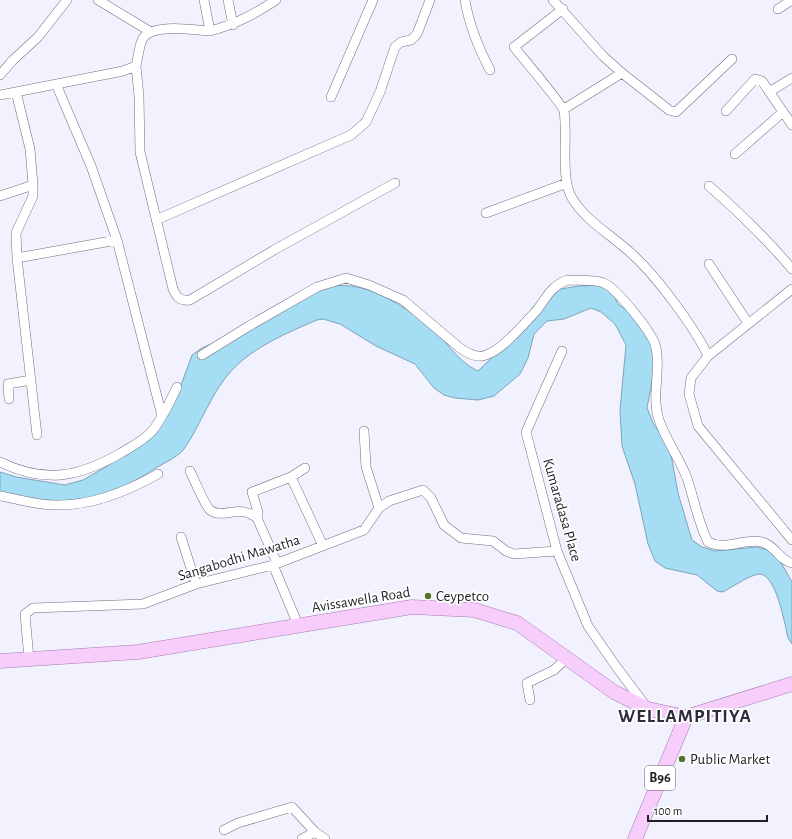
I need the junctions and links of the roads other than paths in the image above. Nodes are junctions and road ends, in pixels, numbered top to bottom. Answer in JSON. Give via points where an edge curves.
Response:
{"nodes":[{"id":1,"x":67,"y":0,"type":"edge"},
{"id":2,"x":98,"y":0,"type":"edge"},
{"id":3,"x":204,"y":0,"type":"edge"},
{"id":4,"x":228,"y":0,"type":"edge"},
{"id":5,"x":276,"y":0,"type":"edge"},
{"id":6,"x":372,"y":0,"type":"edge"},
{"id":7,"x":430,"y":0,"type":"edge"},
{"id":8,"x":465,"y":0,"type":"edge"},
{"id":9,"x":553,"y":0,"type":"edge"},
{"id":10,"x":792,"y":0,"type":"edge"},
{"id":11,"x":563,"y":9,"type":"junction"},
{"id":12,"x":778,"y":9,"type":"dead end"},
{"id":13,"x":233,"y":24,"type":"junction"},
{"id":14,"x":210,"y":31,"type":"junction"},
{"id":15,"x":151,"y":32,"type":"junction"},
{"id":16,"x":732,"y":59,"type":"dead end"},
{"id":17,"x":136,"y":66,"type":"junction"},
{"id":18,"x":490,"y":70,"type":"dead end"},
{"id":19,"x":622,"y":73,"type":"junction"},
{"id":20,"x":0,"y":75,"type":"edge"},
{"id":21,"x":792,"y":78,"type":"edge"},
{"id":22,"x":56,"y":84,"type":"junction"},
{"id":23,"x":16,"y":92,"type":"junction"},
{"id":24,"x":769,"y":92,"type":"junction"},
{"id":25,"x":0,"y":95,"type":"edge"},
{"id":26,"x":331,"y":97,"type":"dead end"},
{"id":27,"x":564,"y":110,"type":"junction"},
{"id":28,"x":726,"y":111,"type":"dead end"},
{"id":29,"x":783,"y":112,"type":"junction"},
{"id":30,"x":792,"y":125,"type":"edge"},
{"id":31,"x":735,"y":154,"type":"dead end"},
{"id":32,"x":395,"y":183,"type":"dead end"},
{"id":33,"x":567,"y":183,"type":"junction"},
{"id":34,"x":34,"y":185,"type":"junction"},
{"id":35,"x":708,"y":186,"type":"dead end"},
{"id":36,"x":0,"y":196,"type":"edge"},
{"id":37,"x":486,"y":213,"type":"dead end"},
{"id":38,"x":156,"y":220,"type":"junction"},
{"id":39,"x":117,"y":240,"type":"junction"},
{"id":40,"x":17,"y":258,"type":"junction"},
{"id":41,"x":709,"y":264,"type":"dead end"},
{"id":42,"x":792,"y":269,"type":"edge"},
{"id":43,"x":792,"y":289,"type":"edge"},
{"id":44,"x":748,"y":323,"type":"junction"},
{"id":45,"x":562,"y":351,"type":"dead end"},
{"id":46,"x":202,"y":355,"type":"dead end"},
{"id":47,"x":708,"y":356,"type":"junction"},
{"id":48,"x":31,"y":380,"type":"junction"},
{"id":49,"x":177,"y":387,"type":"dead end"},
{"id":50,"x":9,"y":399,"type":"dead end"},
{"id":51,"x":162,"y":416,"type":"junction"},
{"id":52,"x":364,"y":430,"type":"dead end"},
{"id":53,"x":37,"y":434,"type":"dead end"},
{"id":54,"x":0,"y":462,"type":"edge"},
{"id":55,"x":305,"y":468,"type":"dead end"},
{"id":56,"x":190,"y":471,"type":"dead end"},
{"id":57,"x":158,"y":474,"type":"dead end"},
{"id":58,"x":291,"y":477,"type":"junction"},
{"id":59,"x":0,"y":496,"type":"edge"},
{"id":60,"x":379,"y":508,"type":"junction"},
{"id":61,"x":257,"y":518,"type":"junction"},
{"id":62,"x":181,"y":537,"type":"dead end"},
{"id":63,"x":792,"y":540,"type":"edge"},
{"id":64,"x":323,"y":546,"type":"junction"},
{"id":65,"x":557,"y":551,"type":"junction"},
{"id":66,"x":275,"y":564,"type":"junction"},
{"id":67,"x":792,"y":564,"type":"edge"},
{"id":68,"x":196,"y":584,"type":"junction"},
{"id":69,"x":299,"y":627,"type":"junction"},
{"id":70,"x":567,"y":658,"type":"junction"},
{"id":71,"x":29,"y":659,"type":"junction"},
{"id":72,"x":0,"y":661,"type":"edge"},
{"id":73,"x":790,"y":685,"type":"edge"},
{"id":74,"x":530,"y":700,"type":"dead end"},
{"id":75,"x":648,"y":709,"type":"junction"},
{"id":76,"x":686,"y":717,"type":"junction"},
{"id":77,"x":224,"y":830,"type":"dead end"},
{"id":78,"x":315,"y":832,"type":"junction"},
{"id":79,"x":302,"y":839,"type":"edge"},
{"id":80,"x":325,"y":839,"type":"edge"},
{"id":81,"x":635,"y":839,"type":"edge"}],
"edges":[{"from":1,"to":20,"type":"street","via":[[38,37]]},
{"from":2,"to":15,"type":"street"},
{"from":3,"to":14,"type":"street"},
{"from":4,"to":13,"type":"street"},
{"from":5,"to":13,"type":"street"},
{"from":6,"to":26,"type":"street"},
{"from":7,"to":38,"type":"street","via":[[417,34],[411,40],[401,42],[395,47],[380,92],[366,122],[351,135]]},
{"from":8,"to":18,"type":"street","via":[[477,44]]},
{"from":9,"to":11,"type":"street"},
{"from":10,"to":12,"type":"street"},
{"from":11,"to":19,"type":"street","via":[[603,56]]},
{"from":11,"to":27,"type":"street","via":[[514,47]]},
{"from":13,"to":14,"type":"street"},
{"from":14,"to":15,"type":"street","via":[[161,29]]},
{"from":15,"to":17,"type":"street","via":[[143,38]]},
{"from":16,"to":19,"type":"street","via":[[676,112],[669,110]]},
{"from":17,"to":22,"type":"street","via":[[123,71]]},
{"from":17,"to":38,"type":"street","via":[[140,152]]},
{"from":19,"to":27,"type":"street"},
{"from":21,"to":24,"type":"street"},
{"from":22,"to":23,"type":"street"},
{"from":22,"to":39,"type":"street","via":[[91,166]]},
{"from":23,"to":25,"type":"street"},
{"from":23,"to":34,"type":"street","via":[[30,148]]},
{"from":24,"to":28,"type":"street","via":[[762,81],[755,79]]},
{"from":24,"to":29,"type":"street"},
{"from":27,"to":33,"type":"street"},
{"from":29,"to":30,"type":"street"},
{"from":29,"to":31,"type":"street"},
{"from":32,"to":38,"type":"street","via":[[190,300],[177,297],[173,289]]},
{"from":33,"to":37,"type":"street"},
{"from":33,"to":47,"type":"street","via":[[572,198],[594,223],[635,256],[661,286],[702,343]]},
{"from":34,"to":36,"type":"street"},
{"from":34,"to":40,"type":"street","via":[[33,196],[16,233]]},
{"from":35,"to":42,"type":"street","via":[[747,219]]},
{"from":39,"to":40,"type":"street"},
{"from":39,"to":51,"type":"street"},
{"from":40,"to":48,"type":"street"},
{"from":41,"to":44,"type":"street"},
{"from":43,"to":44,"type":"street"},
{"from":44,"to":47,"type":"street"},
{"from":45,"to":65,"type":"street","name":"Kumaradasa Place","via":[[526,432]]},
{"from":46,"to":67,"type":"street","via":[[317,287],[346,278],[403,300],[468,354],[482,356],[499,348],[536,311],[548,292],[562,282],[602,282],[610,286],[631,309],[647,329],[656,347],[658,371],[655,402],[659,421],[687,479],[708,542],[723,546],[763,542]]},
{"from":47,"to":63,"type":"street","via":[[691,378],[690,384],[689,394],[698,426]]},
{"from":48,"to":50,"type":"street","via":[[7,380]]},
{"from":48,"to":53,"type":"street"},
{"from":49,"to":51,"type":"street"},
{"from":51,"to":54,"type":"street","via":[[152,431],[138,443],[84,472],[60,476],[38,474],[23,472]]},
{"from":52,"to":60,"type":"street","via":[[366,467]]},
{"from":55,"to":58,"type":"street"},
{"from":56,"to":61,"type":"street","via":[[209,510],[218,514],[243,510]]},
{"from":57,"to":59,"type":"street","via":[[139,485],[90,502],[55,505]]},
{"from":58,"to":61,"type":"street","via":[[252,492],[258,512]]},
{"from":58,"to":64,"type":"street"},
{"from":60,"to":64,"type":"street","name":"Sangabodhi Mawatha","via":[[364,530]]},
{"from":60,"to":65,"type":"street","name":"Sangabodhi Mawatha","via":[[389,501],[423,490],[431,498],[444,525],[461,538],[493,540],[514,554]]},
{"from":61,"to":66,"type":"street"},
{"from":62,"to":68,"type":"street"},
{"from":64,"to":66,"type":"street","name":"Sangabodhi Mawatha"},
{"from":65,"to":75,"type":"street","name":"Kumaradasa Place","via":[[588,626]]},
{"from":66,"to":68,"type":"street","name":"Sangabodhi Mawatha"},
{"from":66,"to":69,"type":"street"},
{"from":68,"to":71,"type":"street","name":"Sangabodhi Mawatha","via":[[143,604],[33,608],[25,614]]},
{"from":69,"to":70,"type":"main road","name":"Avissawella Road","via":[[412,607],[474,610],[517,623]]},
{"from":69,"to":71,"type":"main road","name":"Avissawella Road","via":[[138,652]]},
{"from":70,"to":74,"type":"street","via":[[554,670],[527,684]]},
{"from":70,"to":75,"type":"main road","name":"Avissawella Road","via":[[614,692]]},
{"from":71,"to":72,"type":"main road","name":"Avissawella Road"},
{"from":73,"to":76,"type":"main road","name":"Avissawella Road"},
{"from":75,"to":76,"type":"main road","name":"Avissawella Road"},
{"from":76,"to":81,"type":"main road","number":"B96"},
{"from":77,"to":78,"type":"street","via":[[238,823],[292,807]]},
{"from":78,"to":79,"type":"street"},
{"from":78,"to":80,"type":"street"}]}
